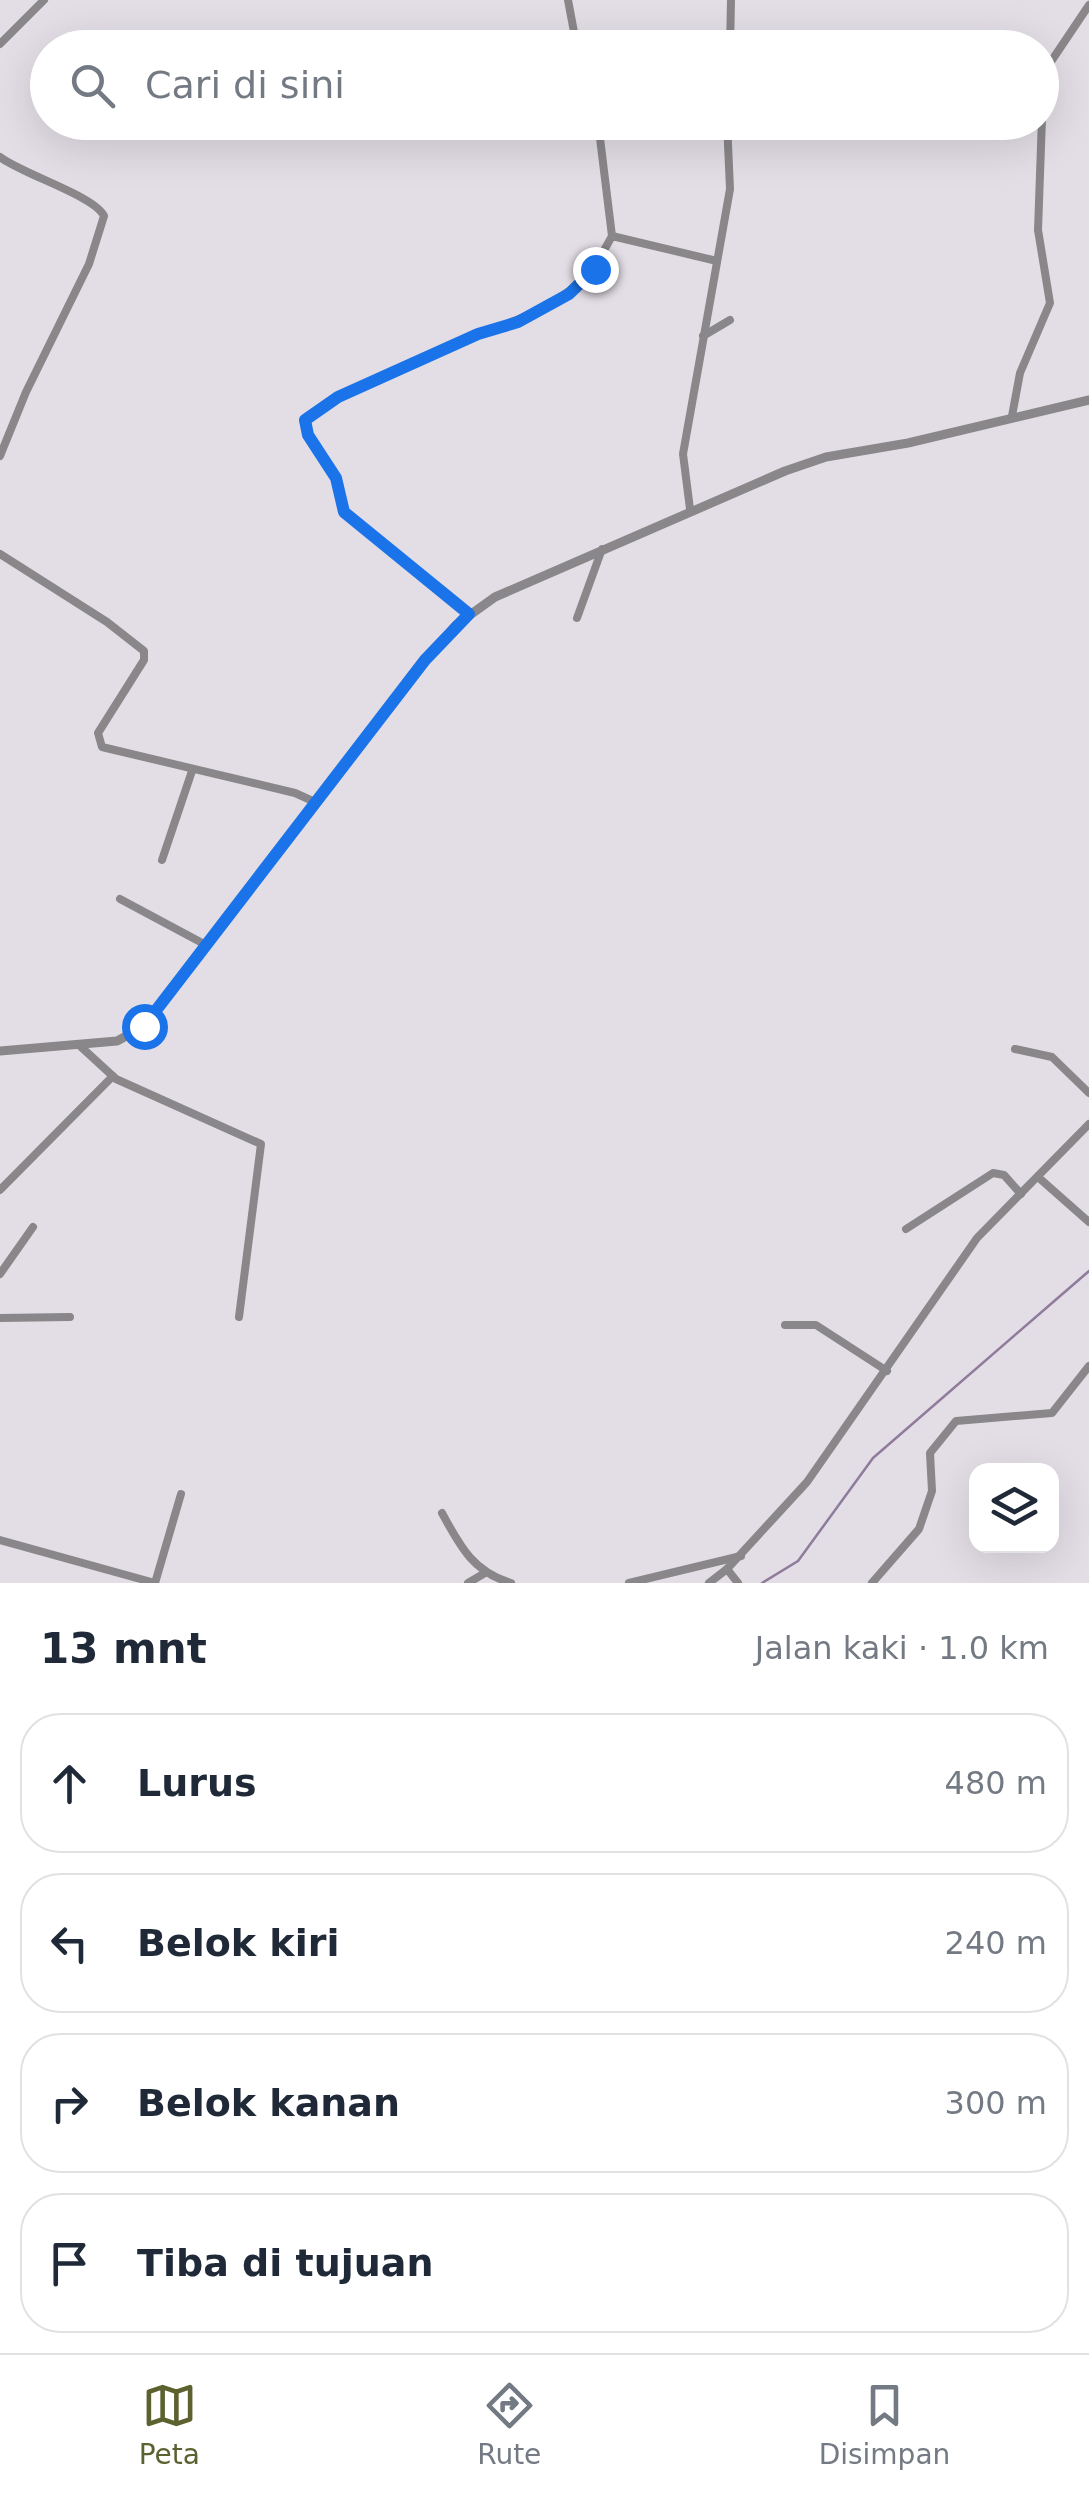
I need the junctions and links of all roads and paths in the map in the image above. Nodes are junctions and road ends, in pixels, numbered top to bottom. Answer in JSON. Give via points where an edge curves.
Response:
{"nodes":[{"id":1,"x":44,"y":0,"type":"edge"},
{"id":2,"x":568,"y":0,"type":"edge"},
{"id":3,"x":732,"y":0,"type":"edge"},
{"id":4,"x":1089,"y":5,"type":"edge"},
{"id":5,"x":573,"y":30,"type":"edge"},
{"id":6,"x":731,"y":30,"type":"edge"},
{"id":7,"x":0,"y":44,"type":"edge"},
{"id":8,"x":1059,"y":48,"type":"edge"},
{"id":9,"x":600,"y":140,"type":"edge"},
{"id":10,"x":728,"y":140,"type":"edge"},
{"id":11,"x":1041,"y":140,"type":"edge"},
{"id":12,"x":0,"y":157,"type":"edge"},
{"id":13,"x":612,"y":236,"type":"junction"},
{"id":14,"x":717,"y":261,"type":"junction"},
{"id":15,"x":730,"y":320,"type":"dead end"},
{"id":16,"x":703,"y":336,"type":"junction"},
{"id":17,"x":1089,"y":400,"type":"edge"},
{"id":18,"x":1012,"y":416,"type":"junction"},
{"id":19,"x":0,"y":456,"type":"edge"},
{"id":20,"x":690,"y":510,"type":"junction"},
{"id":21,"x":602,"y":549,"type":"junction"},
{"id":22,"x":0,"y":554,"type":"edge"},
{"id":23,"x":469,"y":614,"type":"junction"},
{"id":24,"x":577,"y":618,"type":"dead end"},
{"id":25,"x":192,"y":770,"type":"junction"},
{"id":26,"x":315,"y":802,"type":"junction"},
{"id":27,"x":162,"y":860,"type":"dead end"},
{"id":28,"x":120,"y":898,"type":"dead end"},
{"id":29,"x":206,"y":945,"type":"junction"},
{"id":30,"x":80,"y":1044,"type":"junction"},
{"id":31,"x":1015,"y":1049,"type":"dead end"},
{"id":32,"x":0,"y":1051,"type":"edge"},
{"id":33,"x":113,"y":1076,"type":"junction"},
{"id":34,"x":1089,"y":1093,"type":"edge"},
{"id":35,"x":1089,"y":1124,"type":"edge"},
{"id":36,"x":1038,"y":1177,"type":"junction"},
{"id":37,"x":0,"y":1190,"type":"edge"},
{"id":38,"x":1021,"y":1194,"type":"junction"},
{"id":39,"x":1089,"y":1222,"type":"edge"},
{"id":40,"x":34,"y":1227,"type":"dead end"},
{"id":41,"x":906,"y":1229,"type":"dead end"},
{"id":42,"x":0,"y":1274,"type":"edge"},
{"id":43,"x":70,"y":1317,"type":"dead end"},
{"id":44,"x":239,"y":1317,"type":"dead end"},
{"id":45,"x":0,"y":1318,"type":"edge"},
{"id":46,"x":784,"y":1326,"type":"dead end"},
{"id":47,"x":1089,"y":1366,"type":"edge"},
{"id":48,"x":888,"y":1371,"type":"junction"},
{"id":49,"x":182,"y":1494,"type":"dead end"},
{"id":50,"x":442,"y":1514,"type":"dead end"},
{"id":51,"x":0,"y":1540,"type":"edge"},
{"id":52,"x":740,"y":1556,"type":"junction"},
{"id":53,"x":727,"y":1569,"type":"junction"},
{"id":54,"x":484,"y":1573,"type":"junction"},
{"id":55,"x":155,"y":1583,"type":"edge"},
{"id":56,"x":468,"y":1583,"type":"edge"},
{"id":57,"x":511,"y":1583,"type":"edge"},
{"id":58,"x":629,"y":1583,"type":"edge"},
{"id":59,"x":709,"y":1583,"type":"edge"},
{"id":60,"x":738,"y":1583,"type":"edge"},
{"id":61,"x":872,"y":1583,"type":"edge"}],
"edges":[{"from":1,"to":7,"type":"street"},
{"from":2,"to":5,"type":"street"},
{"from":3,"to":6,"type":"street"},
{"from":4,"to":8,"type":"street"},
{"from":9,"to":13,"type":"street"},
{"from":10,"to":14,"type":"street","via":[[731,177]]},
{"from":11,"to":18,"type":"street","via":[[1038,230],[1050,303],[1020,373]]},
{"from":12,"to":19,"type":"street","via":[[95,205],[104,216],[89,264]]},
{"from":13,"to":14,"type":"street"},
{"from":13,"to":23,"type":"street","via":[[595,269],[569,294],[338,397],[305,420],[350,520]]},
{"from":14,"to":16,"type":"street"},
{"from":15,"to":16,"type":"street"},
{"from":16,"to":20,"type":"street","via":[[683,454]]},
{"from":17,"to":18,"type":"street"},
{"from":18,"to":20,"type":"street","via":[[826,457]]},
{"from":20,"to":21,"type":"street"},
{"from":21,"to":23,"type":"street"},
{"from":21,"to":24,"type":"street"},
{"from":22,"to":25,"type":"street","via":[[144,652],[98,744]]},
{"from":23,"to":26,"type":"street"},
{"from":25,"to":26,"type":"street"},
{"from":25,"to":27,"type":"street"},
{"from":26,"to":29,"type":"street"},
{"from":28,"to":29,"type":"street"},
{"from":29,"to":30,"type":"street","via":[[144,1026],[117,1041]]},
{"from":30,"to":32,"type":"street"},
{"from":30,"to":33,"type":"street"},
{"from":31,"to":34,"type":"street","via":[[1052,1056]]},
{"from":33,"to":37,"type":"street"},
{"from":33,"to":44,"type":"street","via":[[261,1144]]},
{"from":35,"to":36,"type":"street"},
{"from":36,"to":38,"type":"street"},
{"from":36,"to":39,"type":"street"},
{"from":38,"to":41,"type":"street","via":[[993,1172]]},
{"from":38,"to":48,"type":"street","via":[[977,1238]]},
{"from":40,"to":42,"type":"street"},
{"from":43,"to":45,"type":"street"},
{"from":46,"to":48,"type":"street","via":[[816,1325]]},
{"from":47,"to":61,"type":"street","via":[[1052,1413],[956,1421],[930,1453],[932,1491],[919,1529]]},
{"from":48,"to":52,"type":"street","via":[[807,1482]]},
{"from":49,"to":55,"type":"street"},
{"from":50,"to":54,"type":"street","via":[[464,1554]]},
{"from":51,"to":55,"type":"street"},
{"from":52,"to":53,"type":"street"},
{"from":52,"to":58,"type":"street"},
{"from":53,"to":59,"type":"street"},
{"from":53,"to":60,"type":"street"},
{"from":54,"to":56,"type":"street"},
{"from":54,"to":57,"type":"street"}]}
